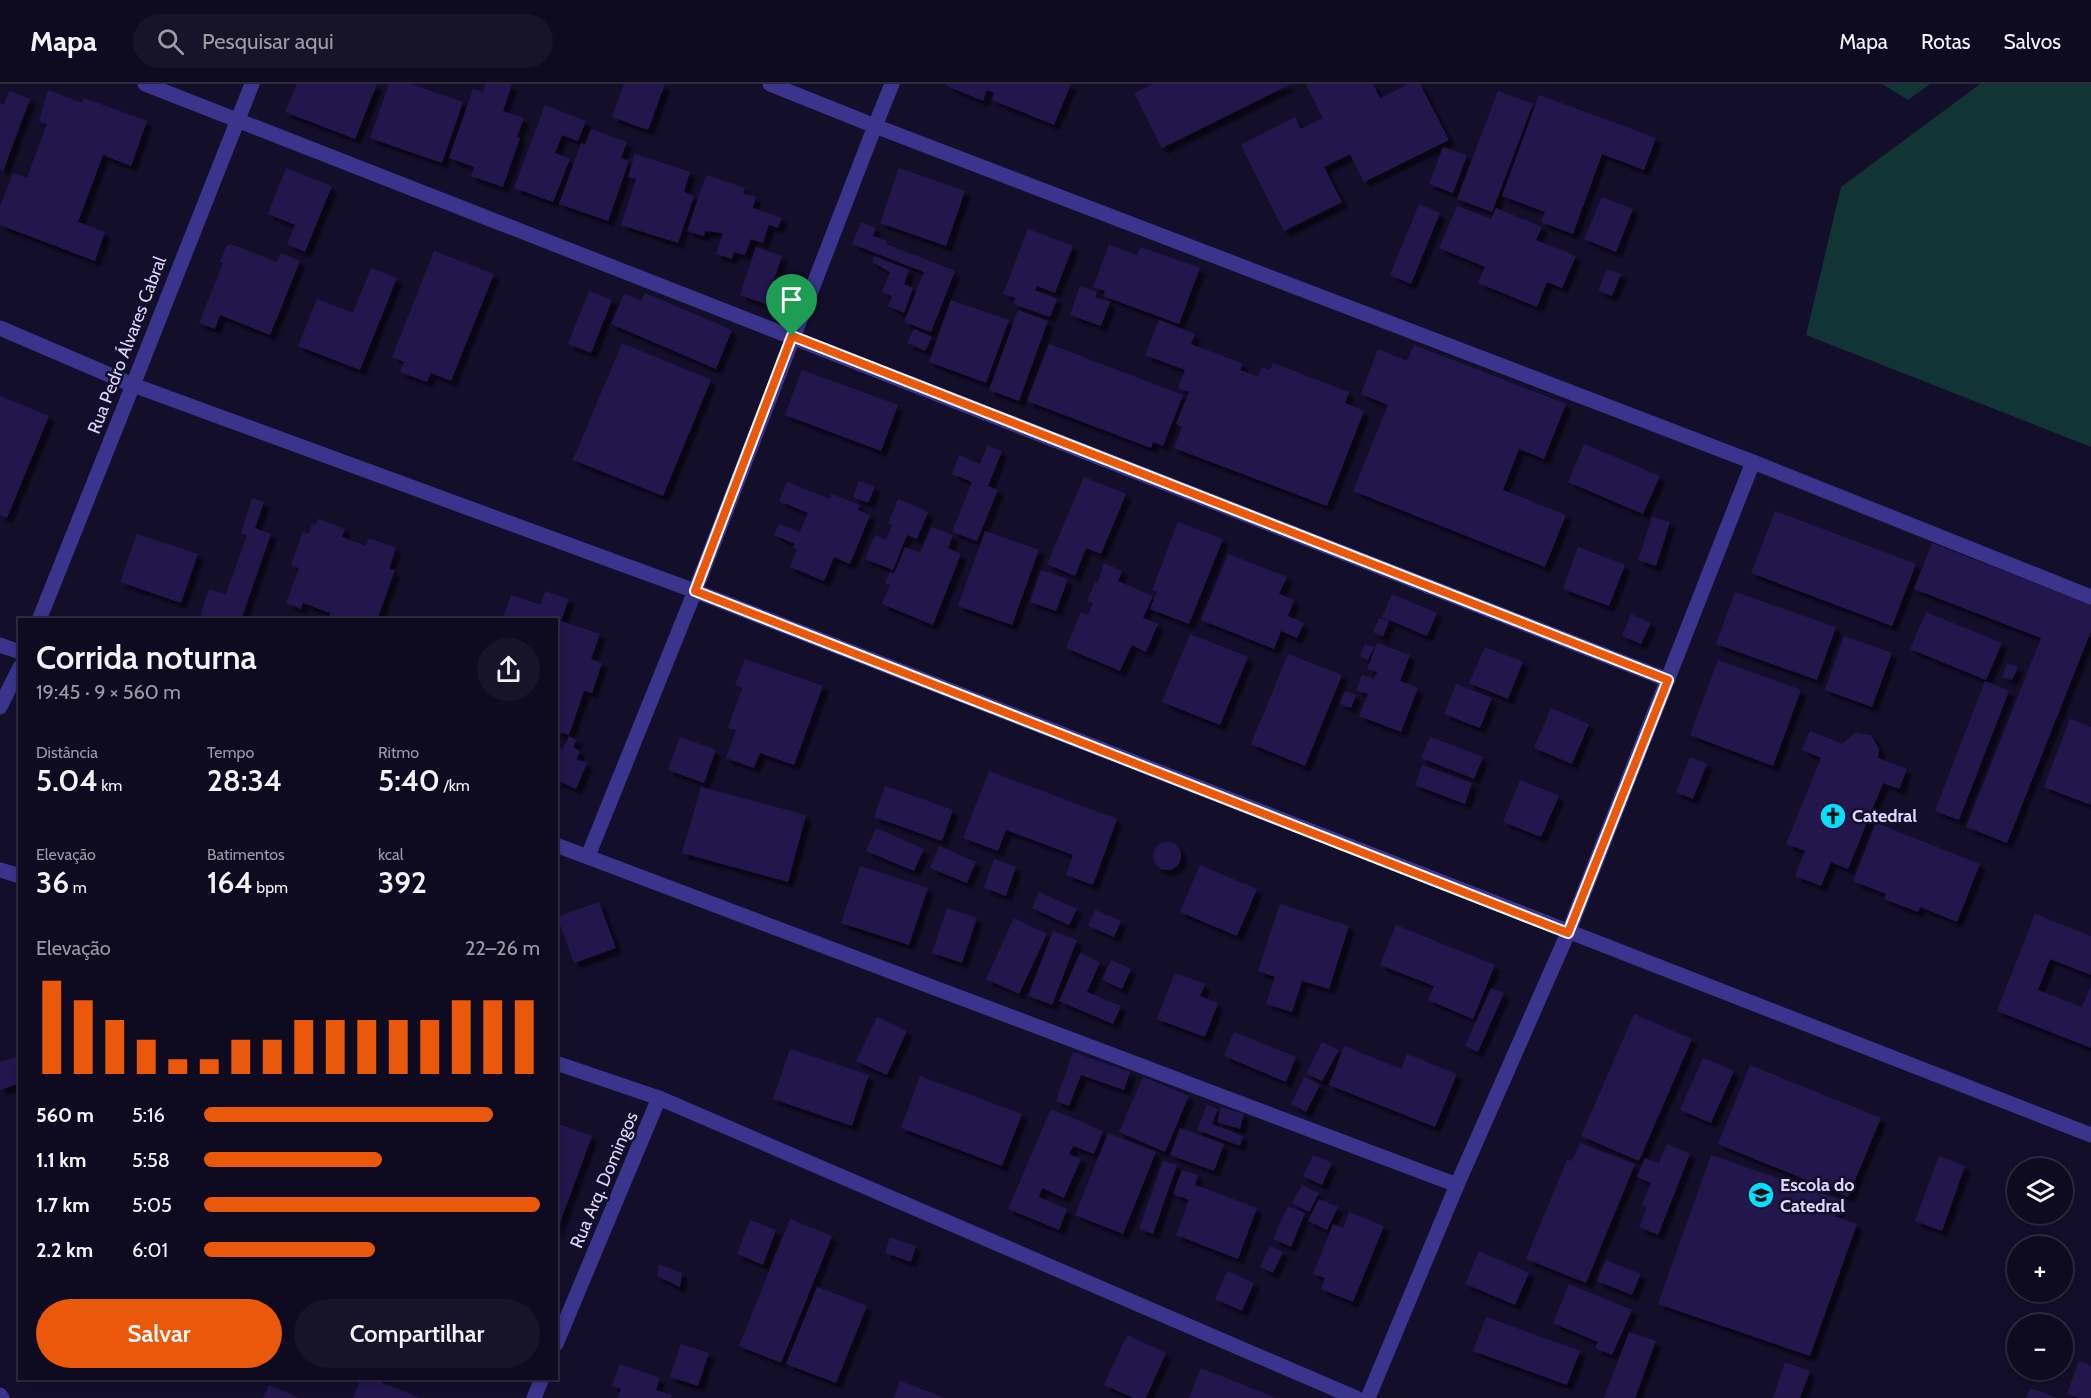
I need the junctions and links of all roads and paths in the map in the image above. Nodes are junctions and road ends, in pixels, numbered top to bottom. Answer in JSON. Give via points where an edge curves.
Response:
{"nodes":[{"id":1,"x":145,"y":84,"type":"edge"},
{"id":2,"x":252,"y":84,"type":"edge"},
{"id":3,"x":770,"y":84,"type":"edge"},
{"id":4,"x":892,"y":84,"type":"edge"},
{"id":5,"x":237,"y":119,"type":"junction"},
{"id":6,"x":875,"y":126,"type":"junction"},
{"id":7,"x":0,"y":328,"type":"edge"},
{"id":8,"x":792,"y":336,"type":"junction"},
{"id":9,"x":133,"y":385,"type":"junction"},
{"id":10,"x":1753,"y":462,"type":"junction"},
{"id":11,"x":695,"y":591,"type":"junction"},
{"id":12,"x":2091,"y":597,"type":"edge"},
{"id":13,"x":40,"y":618,"type":"edge"},
{"id":14,"x":0,"y":645,"type":"edge"},
{"id":15,"x":18,"y":651,"type":"edge"},
{"id":16,"x":18,"y":671,"type":"edge"},
{"id":17,"x":1668,"y":680,"type":"junction"},
{"id":18,"x":0,"y":707,"type":"edge"},
{"id":19,"x":558,"y":846,"type":"edge"},
{"id":20,"x":588,"y":856,"type":"junction"},
{"id":21,"x":0,"y":870,"type":"edge"},
{"id":22,"x":18,"y":875,"type":"edge"},
{"id":23,"x":1568,"y":933,"type":"junction"},
{"id":24,"x":558,"y":1064,"type":"edge"},
{"id":25,"x":659,"y":1098,"type":"junction"},
{"id":26,"x":2091,"y":1135,"type":"edge"},
{"id":27,"x":1457,"y":1185,"type":"junction"},
{"id":28,"x":558,"y":1339,"type":"edge"},
{"id":29,"x":541,"y":1380,"type":"edge"},
{"id":30,"x":534,"y":1398,"type":"edge"},
{"id":31,"x":1356,"y":1398,"type":"edge"},
{"id":32,"x":1368,"y":1398,"type":"edge"}],
"edges":[{"from":1,"to":5,"type":"street"},
{"from":2,"to":5,"type":"street","name":"Rua Pedro Álvares Cabral"},
{"from":3,"to":6,"type":"street"},
{"from":4,"to":6,"type":"street"},
{"from":5,"to":8,"type":"street"},
{"from":5,"to":9,"type":"street","name":"Rua Pedro Álvares Cabral"},
{"from":6,"to":8,"type":"street"},
{"from":6,"to":10,"type":"street"},
{"from":7,"to":9,"type":"street"},
{"from":8,"to":11,"type":"street"},
{"from":8,"to":17,"type":"street"},
{"from":9,"to":11,"type":"street"},
{"from":9,"to":13,"type":"street","name":"Rua Pedro Álvares Cabral"},
{"from":10,"to":12,"type":"street"},
{"from":10,"to":17,"type":"street"},
{"from":11,"to":20,"type":"street"},
{"from":11,"to":23,"type":"street"},
{"from":14,"to":15,"type":"street"},
{"from":16,"to":18,"type":"street"},
{"from":17,"to":23,"type":"street"},
{"from":19,"to":20,"type":"street"},
{"from":20,"to":27,"type":"street"},
{"from":21,"to":22,"type":"street"},
{"from":23,"to":26,"type":"street"},
{"from":23,"to":27,"type":"street"},
{"from":24,"to":25,"type":"street"},
{"from":25,"to":28,"type":"street","name":"Rua Arq. Domingos"},
{"from":25,"to":31,"type":"street"},
{"from":27,"to":32,"type":"street"},
{"from":29,"to":30,"type":"street"}]}
